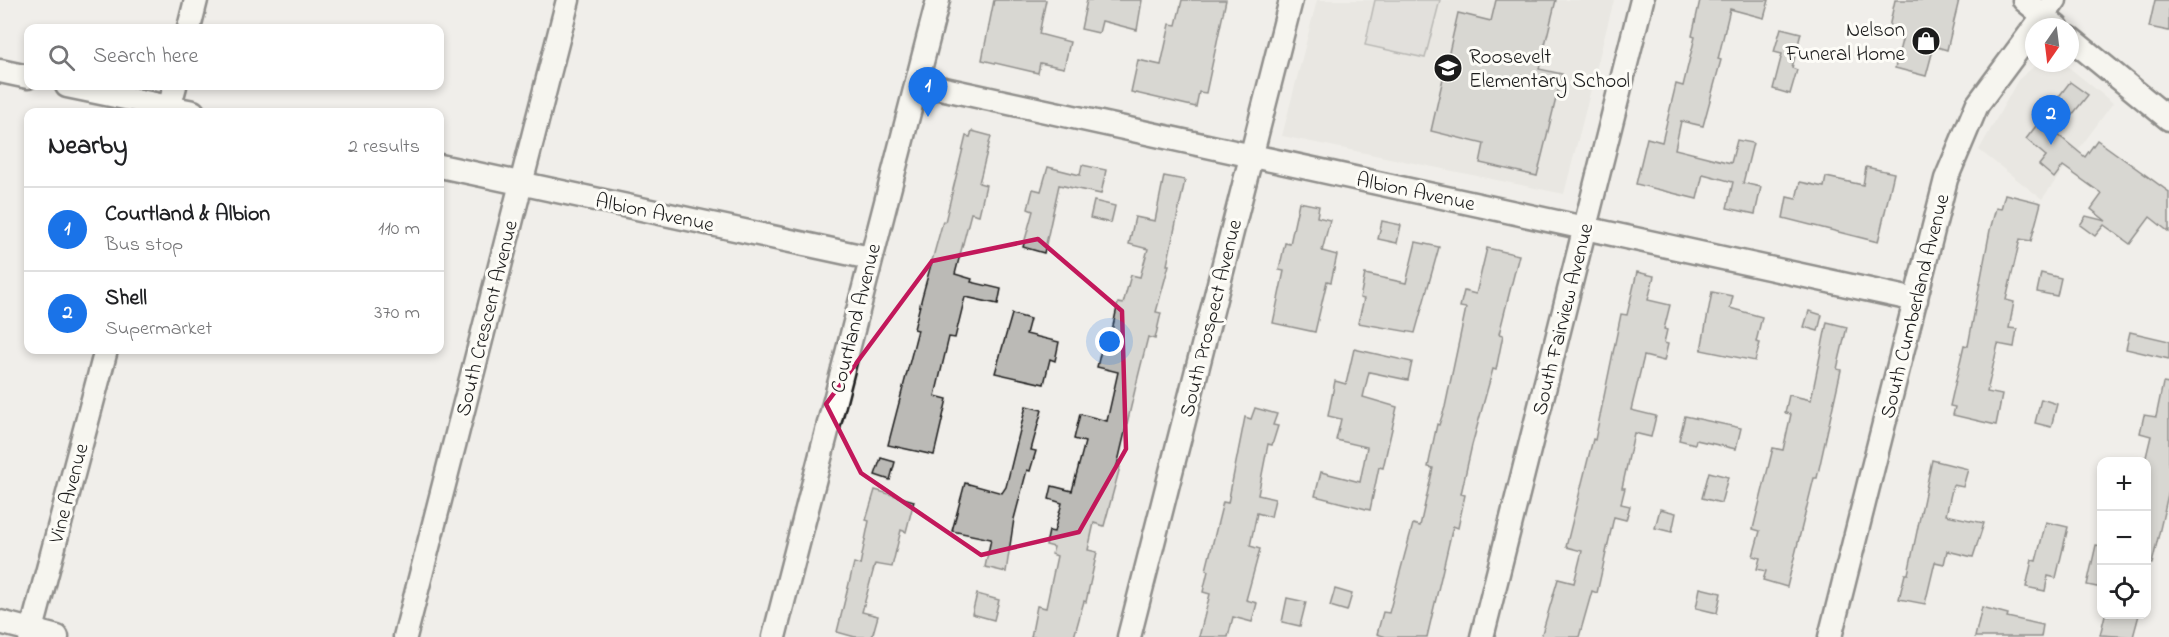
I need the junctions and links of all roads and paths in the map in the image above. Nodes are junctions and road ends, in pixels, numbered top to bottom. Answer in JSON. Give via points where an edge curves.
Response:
{"nodes":[{"id":1,"x":196,"y":0,"type":"edge"},
{"id":2,"x":568,"y":0,"type":"edge"},
{"id":3,"x":938,"y":0,"type":"edge"},
{"id":4,"x":1291,"y":0,"type":"edge"},
{"id":5,"x":1642,"y":0,"type":"edge"},
{"id":6,"x":2024,"y":0,"type":"edge"},
{"id":7,"x":2052,"y":14,"type":"edge"},
{"id":8,"x":190,"y":24,"type":"edge"},
{"id":9,"x":2079,"y":45,"type":"edge"},
{"id":10,"x":0,"y":71,"type":"edge"},
{"id":11,"x":24,"y":76,"type":"edge"},
{"id":12,"x":917,"y":83,"type":"junction"},
{"id":13,"x":84,"y":90,"type":"edge"},
{"id":14,"x":174,"y":90,"type":"edge"},
{"id":15,"x":160,"y":108,"type":"edge"},
{"id":16,"x":170,"y":108,"type":"edge"},
{"id":17,"x":2169,"y":119,"type":"edge"},
{"id":18,"x":1251,"y":156,"type":"junction"},
{"id":19,"x":444,"y":167,"type":"edge"},
{"id":20,"x":521,"y":183,"type":"junction"},
{"id":21,"x":1585,"y":227,"type":"junction"},
{"id":22,"x":870,"y":258,"type":"junction"},
{"id":23,"x":1916,"y":300,"type":"junction"},
{"id":24,"x":105,"y":354,"type":"edge"},
{"id":25,"x":0,"y":622,"type":"edge"},
{"id":26,"x":31,"y":634,"type":"edge"},
{"id":27,"x":57,"y":637,"type":"edge"},
{"id":28,"x":405,"y":637,"type":"edge"},
{"id":29,"x":774,"y":637,"type":"edge"},
{"id":30,"x":1129,"y":637,"type":"edge"},
{"id":31,"x":1482,"y":637,"type":"edge"},
{"id":32,"x":1830,"y":637,"type":"edge"}],
"edges":[{"from":1,"to":8,"type":"street"},
{"from":2,"to":20,"type":"street","name":"South Crescent Avenue"},
{"from":3,"to":12,"type":"street","name":"Courtland Avenue"},
{"from":4,"to":18,"type":"street","name":"South Prospect Avenue"},
{"from":5,"to":21,"type":"street","name":"South Fairview Avenue"},
{"from":6,"to":7,"type":"street"},
{"from":7,"to":23,"type":"street","name":"South Cumberland Avenue","via":[[1977,105],[1946,178]]},
{"from":9,"to":17,"type":"street"},
{"from":10,"to":11,"type":"street"},
{"from":12,"to":18,"type":"street","name":"Albion Avenue"},
{"from":12,"to":22,"type":"street","name":"Courtland Avenue"},
{"from":13,"to":15,"type":"street"},
{"from":14,"to":16,"type":"street"},
{"from":18,"to":21,"type":"street","name":"Albion Avenue"},
{"from":18,"to":30,"type":"street","name":"South Prospect Avenue"},
{"from":19,"to":20,"type":"street","name":"Albion Avenue"},
{"from":20,"to":22,"type":"street","name":"Albion Avenue"},
{"from":20,"to":28,"type":"street","name":"South Crescent Avenue"},
{"from":21,"to":23,"type":"street","name":"Albion Avenue"},
{"from":21,"to":31,"type":"street","name":"South Fairview Avenue"},
{"from":22,"to":29,"type":"street","name":"Courtland Avenue"},
{"from":23,"to":32,"type":"street","name":"South Cumberland Avenue"},
{"from":24,"to":26,"type":"street","name":"Vine Avenue"},
{"from":25,"to":26,"type":"street"},
{"from":26,"to":27,"type":"street"}]}
